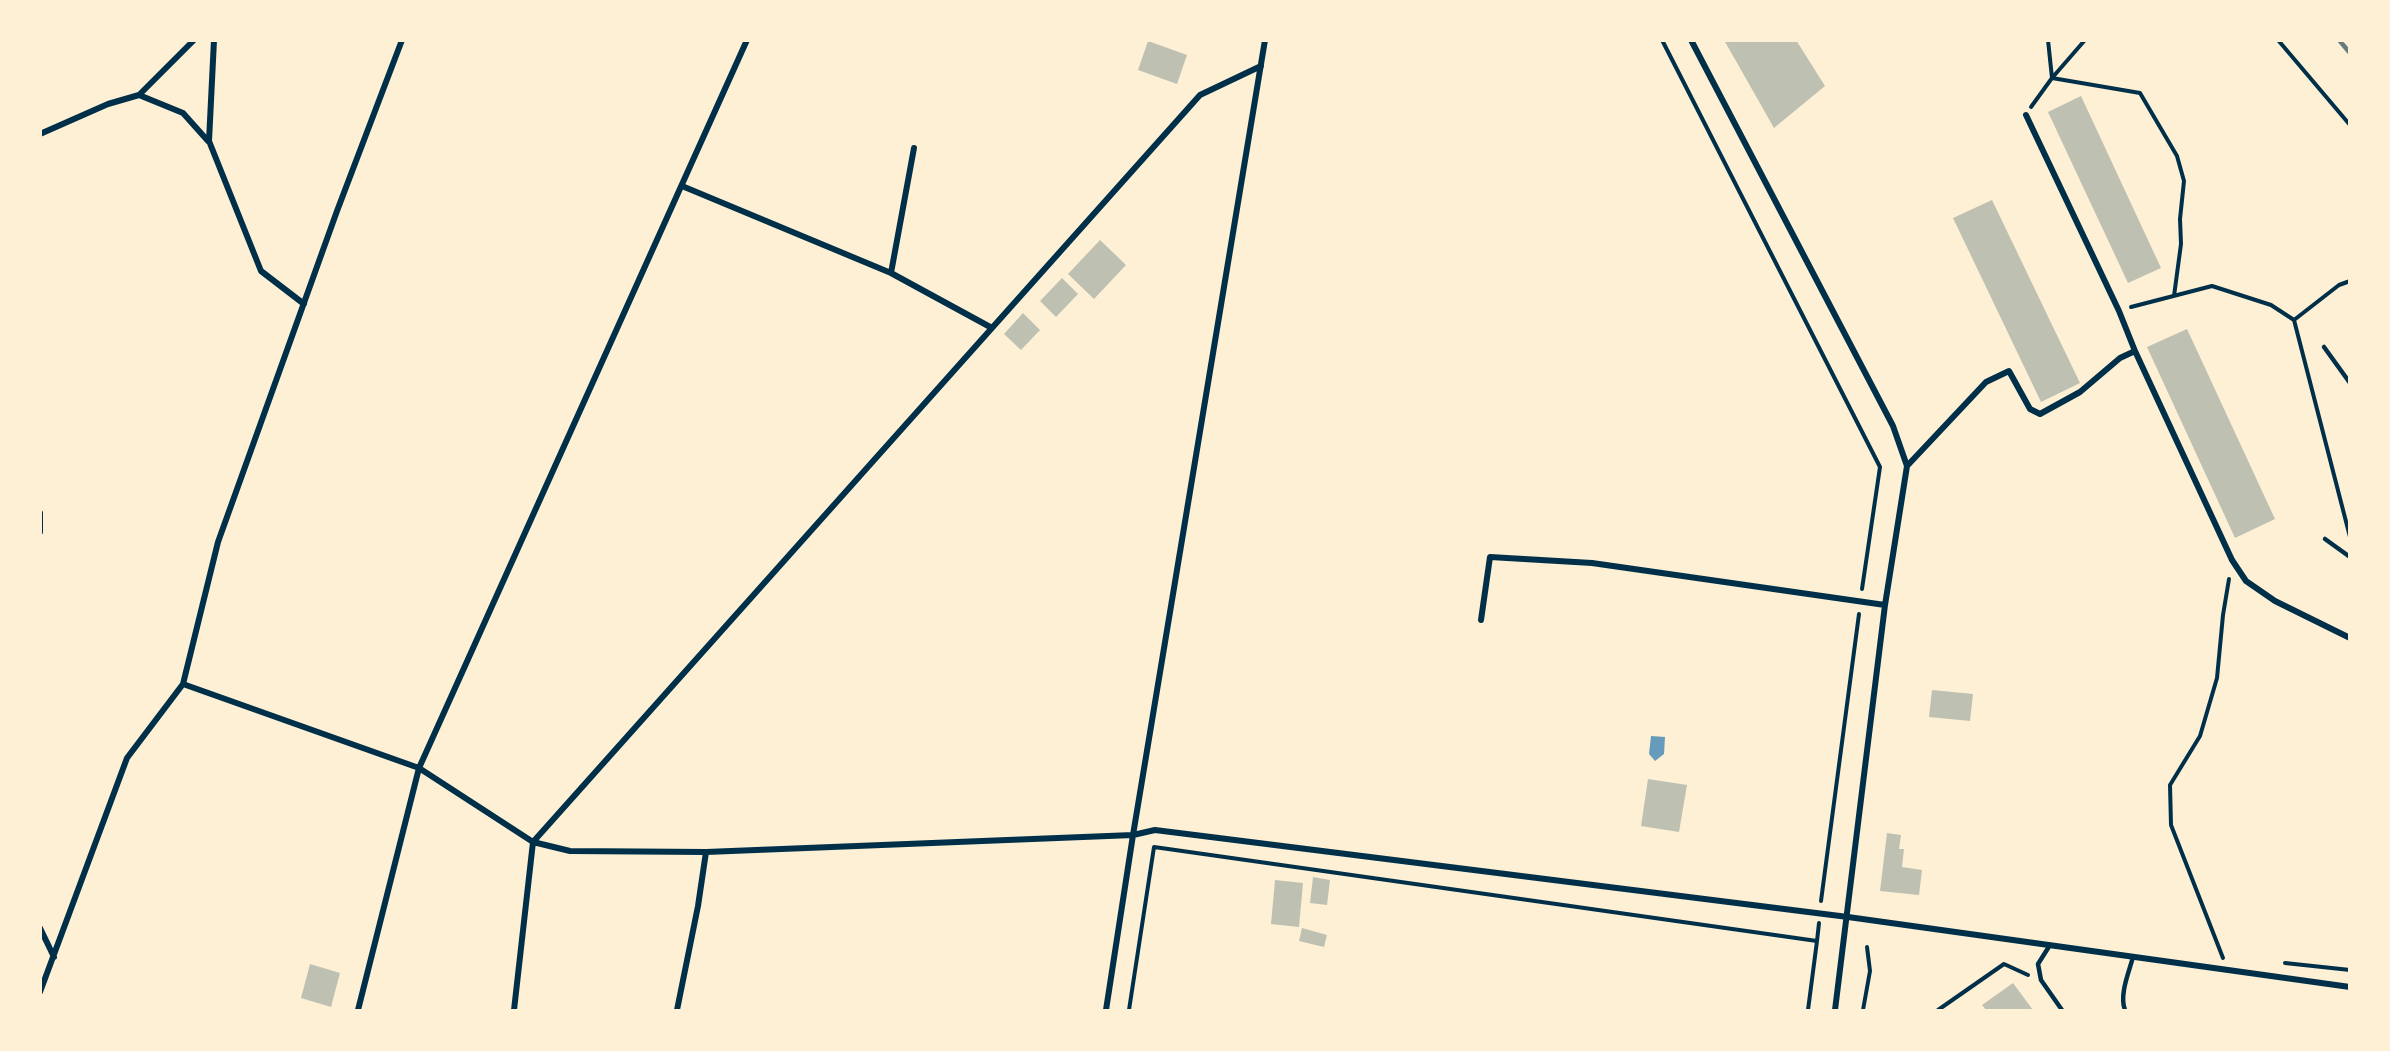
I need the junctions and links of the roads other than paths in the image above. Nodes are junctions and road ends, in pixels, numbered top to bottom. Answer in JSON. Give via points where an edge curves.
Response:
{"nodes":[{"id":1,"x":194,"y":40,"type":"edge"},
{"id":2,"x":214,"y":40,"type":"edge"},
{"id":3,"x":402,"y":40,"type":"edge"},
{"id":4,"x":747,"y":40,"type":"edge"},
{"id":5,"x":1265,"y":40,"type":"edge"},
{"id":6,"x":1691,"y":40,"type":"edge"},
{"id":7,"x":1261,"y":66,"type":"junction"},
{"id":8,"x":139,"y":95,"type":"junction"},
{"id":9,"x":2026,"y":115,"type":"road end"},
{"id":10,"x":40,"y":134,"type":"edge"},
{"id":11,"x":209,"y":141,"type":"junction"},
{"id":12,"x":914,"y":148,"type":"dead end"},
{"id":13,"x":682,"y":186,"type":"junction"},
{"id":14,"x":891,"y":273,"type":"junction"},
{"id":15,"x":304,"y":304,"type":"junction"},
{"id":16,"x":992,"y":328,"type":"junction"},
{"id":17,"x":2324,"y":347,"type":"dead end"},
{"id":18,"x":2135,"y":351,"type":"junction"},
{"id":19,"x":2349,"y":383,"type":"edge"},
{"id":20,"x":1907,"y":466,"type":"junction"},
{"id":21,"x":40,"y":513,"type":"edge"},
{"id":22,"x":40,"y":532,"type":"edge"},
{"id":23,"x":2325,"y":539,"type":"dead end"},
{"id":24,"x":2349,"y":557,"type":"edge"},
{"id":25,"x":1885,"y":605,"type":"junction"},
{"id":26,"x":1481,"y":620,"type":"dead end"},
{"id":27,"x":2349,"y":638,"type":"edge"},
{"id":28,"x":183,"y":684,"type":"junction"},
{"id":29,"x":419,"y":768,"type":"junction"},
{"id":30,"x":1133,"y":835,"type":"junction"},
{"id":31,"x":533,"y":842,"type":"junction"},
{"id":32,"x":705,"y":852,"type":"junction"},
{"id":33,"x":1848,"y":917,"type":"junction"},
{"id":34,"x":40,"y":928,"type":"edge"},
{"id":35,"x":2050,"y":945,"type":"junction"},
{"id":36,"x":54,"y":957,"type":"junction"},
{"id":37,"x":2133,"y":957,"type":"junction"},
{"id":38,"x":2349,"y":987,"type":"edge"},
{"id":39,"x":40,"y":992,"type":"edge"},
{"id":40,"x":358,"y":1011,"type":"edge"},
{"id":41,"x":514,"y":1011,"type":"edge"},
{"id":42,"x":677,"y":1011,"type":"edge"},
{"id":43,"x":1107,"y":1011,"type":"edge"},
{"id":44,"x":1835,"y":1011,"type":"edge"},
{"id":45,"x":2062,"y":1011,"type":"edge"},
{"id":46,"x":2125,"y":1011,"type":"edge"}],
"edges":[{"from":1,"to":8,"type":"street"},
{"from":2,"to":11,"type":"street"},
{"from":3,"to":15,"type":"street"},
{"from":4,"to":13,"type":"street"},
{"from":5,"to":7,"type":"street"},
{"from":6,"to":20,"type":"street","via":[[1893,426]]},
{"from":7,"to":16,"type":"street","via":[[1200,95]]},
{"from":7,"to":30,"type":"street"},
{"from":8,"to":10,"type":"street"},
{"from":8,"to":11,"type":"street","via":[[183,112]]},
{"from":9,"to":18,"type":"street"},
{"from":11,"to":15,"type":"street","via":[[261,271]]},
{"from":12,"to":14,"type":"street"},
{"from":13,"to":14,"type":"street"},
{"from":13,"to":29,"type":"street"},
{"from":14,"to":16,"type":"street"},
{"from":15,"to":28,"type":"street","via":[[218,542]]},
{"from":16,"to":31,"type":"street"},
{"from":17,"to":19,"type":"lane"},
{"from":18,"to":20,"type":"street","via":[[2120,358],[2080,392],[2040,414],[2030,410],[2009,371],[1986,382]]},
{"from":18,"to":27,"type":"street","via":[[2232,560],[2246,581],[2274,601]]},
{"from":20,"to":25,"type":"street"},
{"from":21,"to":22,"type":"street"},
{"from":23,"to":24,"type":"lane"},
{"from":25,"to":26,"type":"street","via":[[1592,563],[1490,557]]},
{"from":25,"to":33,"type":"street"},
{"from":28,"to":29,"type":"street"},
{"from":28,"to":36,"type":"street","via":[[127,758]]},
{"from":29,"to":31,"type":"street"},
{"from":29,"to":40,"type":"street"},
{"from":30,"to":32,"type":"street"},
{"from":30,"to":33,"type":"street","via":[[1155,830],[1186,832]]},
{"from":30,"to":43,"type":"street"},
{"from":31,"to":32,"type":"street","via":[[570,851]]},
{"from":31,"to":41,"type":"street"},
{"from":32,"to":42,"type":"street"},
{"from":33,"to":35,"type":"street"},
{"from":33,"to":44,"type":"street"},
{"from":34,"to":36,"type":"street"},
{"from":35,"to":37,"type":"street"},
{"from":35,"to":45,"type":"lane","via":[[2038,964],[2041,980]]},
{"from":36,"to":39,"type":"street"},
{"from":37,"to":38,"type":"street"},
{"from":37,"to":46,"type":"lane","via":[[2126,982]]}]}
